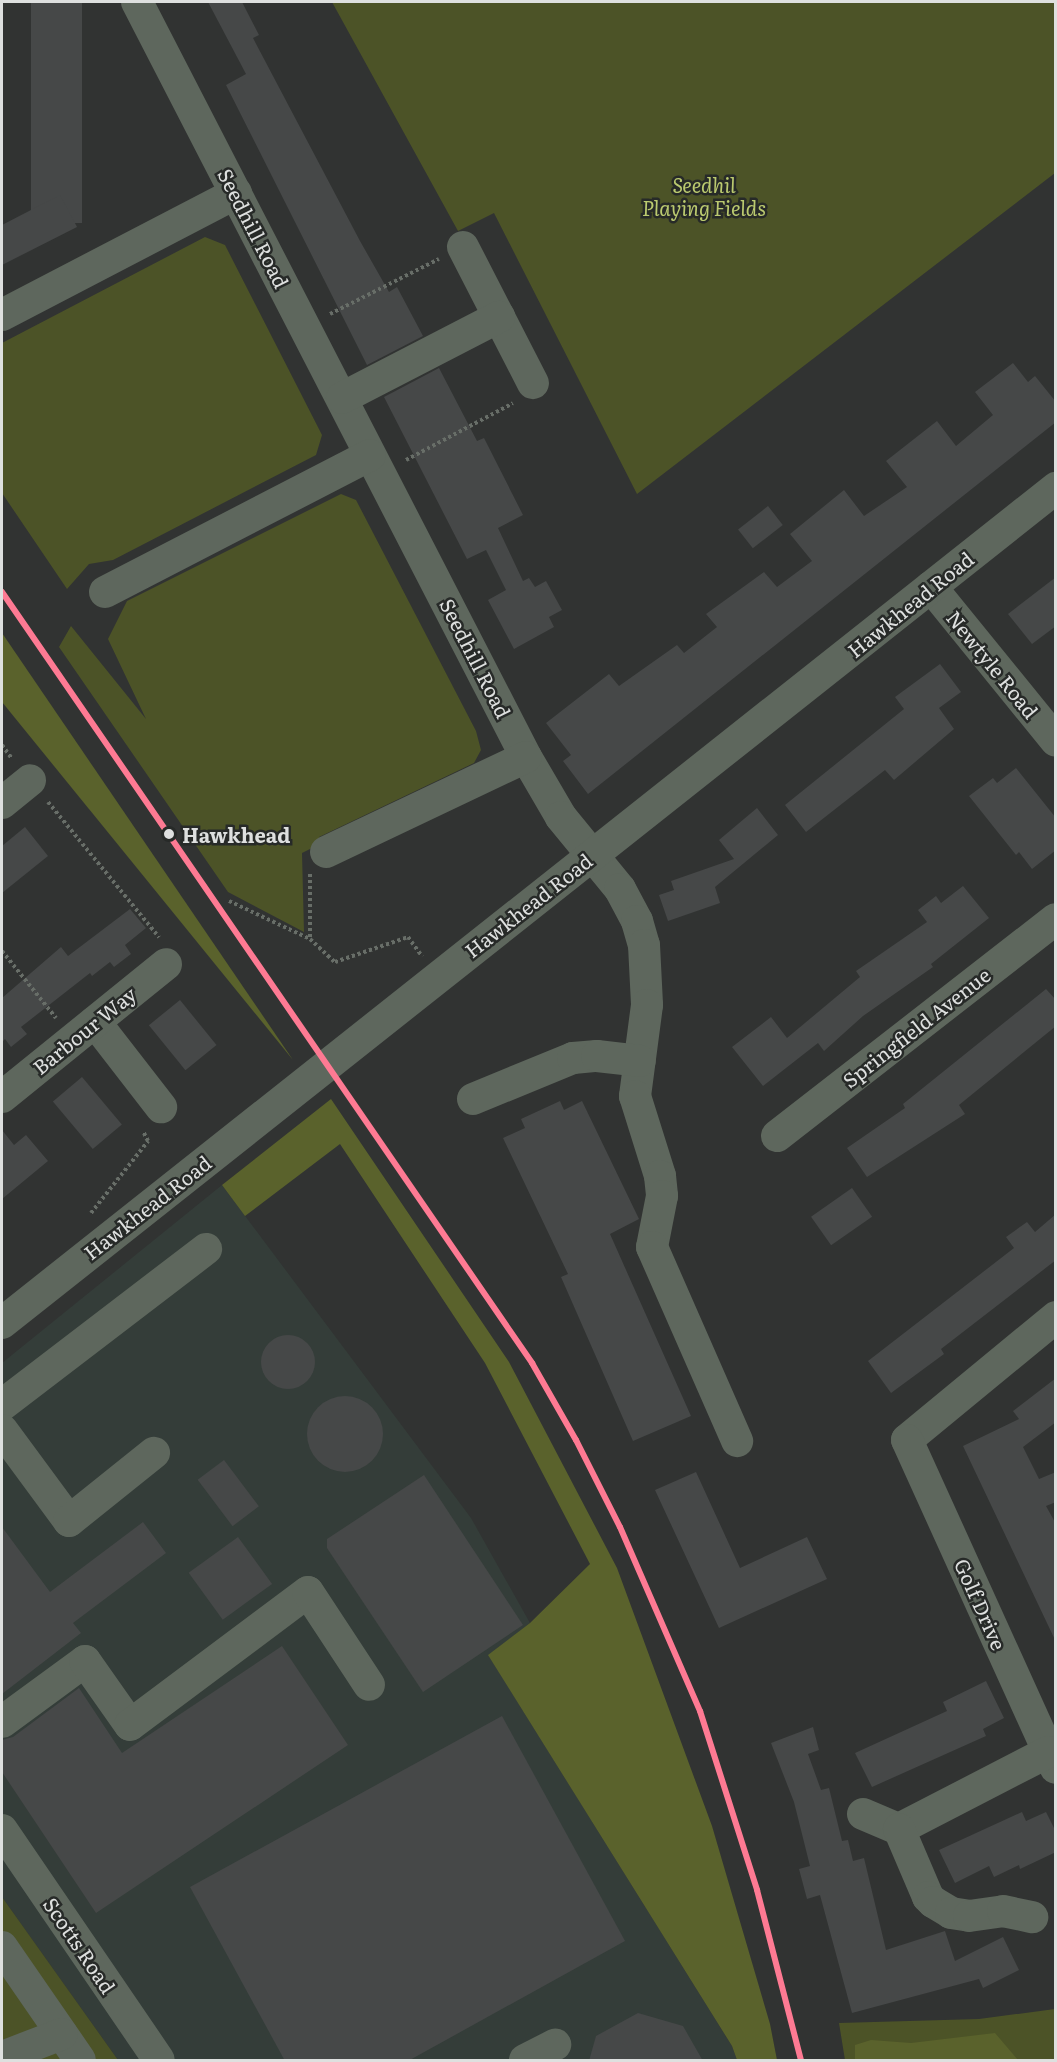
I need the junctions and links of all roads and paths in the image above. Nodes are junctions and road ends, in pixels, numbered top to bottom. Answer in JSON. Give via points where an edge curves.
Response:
{"nodes":[{"id":1,"x":137,"y":2,"type":"edge"},
{"id":2,"x":236,"y":193,"type":"junction"},
{"id":3,"x":463,"y":247,"type":"joint"},
{"id":4,"x":2,"y":315,"type":"edge"},
{"id":5,"x":499,"y":317,"type":"junction"},
{"id":6,"x":306,"y":327,"type":"junction"},
{"id":7,"x":533,"y":383,"type":"joint"},
{"id":8,"x":342,"y":398,"type":"junction"},
{"id":9,"x":376,"y":464,"type":"junction"},
{"id":10,"x":1056,"y":488,"type":"edge"},
{"id":11,"x":931,"y":587,"type":"junction"},
{"id":12,"x":105,"y":592,"type":"dead end"},
{"id":13,"x":1056,"y":741,"type":"edge"},
{"id":14,"x":2,"y":745,"type":"edge"},
{"id":15,"x":526,"y":757,"type":"junction"},
{"id":16,"x":30,"y":780,"type":"junction"},
{"id":17,"x":2,"y":803,"type":"edge"},
{"id":18,"x":326,"y":852,"type":"joint"},
{"id":19,"x":591,"y":856,"type":"junction"},
{"id":20,"x":229,"y":901,"type":"dead end"},
{"id":21,"x":1056,"y":919,"type":"edge"},
{"id":22,"x":310,"y":939,"type":"junction"},
{"id":23,"x":2,"y":951,"type":"edge"},
{"id":24,"x":166,"y":964,"type":"joint"},
{"id":25,"x":437,"y":978,"type":"junction"},
{"id":26,"x":84,"y":1031,"type":"junction"},
{"id":27,"x":640,"y":1061,"type":"junction"},
{"id":28,"x":2,"y":1097,"type":"edge"},
{"id":29,"x":473,"y":1099,"type":"dead end"},
{"id":30,"x":161,"y":1107,"type":"joint"},
{"id":31,"x":777,"y":1136,"type":"dead end"},
{"id":32,"x":99,"y":1245,"type":"junction"},
{"id":33,"x":206,"y":1249,"type":"dead end"},
{"id":34,"x":1056,"y":1317,"type":"edge"},
{"id":35,"x":2,"y":1323,"type":"edge"},
{"id":36,"x":2,"y":1406,"type":"edge"},
{"id":37,"x":2,"y":1431,"type":"edge"},
{"id":38,"x":737,"y":1441,"type":"dead end"},
{"id":39,"x":154,"y":1453,"type":"dead end"},
{"id":40,"x":369,"y":1685,"type":"dead end"},
{"id":41,"x":2,"y":1722,"type":"edge"},
{"id":42,"x":1052,"y":1760,"type":"edge"},
{"id":43,"x":862,"y":1814,"type":"dead end"},
{"id":44,"x":899,"y":1829,"type":"junction"},
{"id":45,"x":2,"y":1830,"type":"edge"},
{"id":46,"x":1032,"y":1917,"type":"dead end"},
{"id":47,"x":2,"y":1947,"type":"edge"},
{"id":48,"x":62,"y":2034,"type":"junction"},
{"id":49,"x":555,"y":2045,"type":"dead end"},
{"id":50,"x":2,"y":2057,"type":"edge"},
{"id":51,"x":80,"y":2061,"type":"edge"},
{"id":52,"x":159,"y":2061,"type":"edge"},
{"id":53,"x":525,"y":2061,"type":"edge"}],
"edges":[{"from":1,"to":2,"type":"street","name":"Seedhill Road"},
{"from":2,"to":4,"type":"street"},
{"from":2,"to":6,"type":"street","name":"Seedhill Road"},
{"from":3,"to":5,"type":"street"},
{"from":3,"to":6,"type":"path"},
{"from":5,"to":7,"type":"street"},
{"from":5,"to":8,"type":"street"},
{"from":6,"to":8,"type":"street","name":"Seedhill Road"},
{"from":7,"to":9,"type":"path","via":[[535,392]]},
{"from":8,"to":9,"type":"street","name":"Seedhill Road"},
{"from":9,"to":12,"type":"street"},
{"from":9,"to":15,"type":"street","name":"Seedhill Road"},
{"from":10,"to":11,"type":"street","name":"Hawkhead Road"},
{"from":11,"to":13,"type":"street","name":"Newtyle Road"},
{"from":11,"to":19,"type":"street","name":"Hawkhead Road"},
{"from":14,"to":16,"type":"path"},
{"from":15,"to":18,"type":"street"},
{"from":15,"to":19,"type":"street","name":"Seedhill Road","via":[[561,817]]},
{"from":16,"to":17,"type":"street"},
{"from":16,"to":24,"type":"path","via":[[164,942]]},
{"from":18,"to":22,"type":"path","via":[[309,851]]},
{"from":19,"to":25,"type":"street","name":"Hawkhead Road"},
{"from":19,"to":27,"type":"street","name":"Seedhill Road","via":[[625,896],[644,945],[648,1005]]},
{"from":20,"to":22,"type":"path"},
{"from":21,"to":31,"type":"street","name":"Springfield Avenue"},
{"from":22,"to":25,"type":"path","via":[[335,962],[408,937]]},
{"from":23,"to":26,"type":"path"},
{"from":24,"to":26,"type":"street","name":"Barbour Way"},
{"from":25,"to":32,"type":"street","name":"Hawkhead Road"},
{"from":26,"to":28,"type":"street","name":"Barbour Way"},
{"from":26,"to":30,"type":"street"},
{"from":27,"to":29,"type":"street","via":[[597,1056],[573,1058]]},
{"from":27,"to":38,"type":"street","name":"Seedhill Road","via":[[635,1096],[660,1176],[662,1196],[652,1246]]},
{"from":30,"to":32,"type":"path","via":[[143,1130],[148,1141],[91,1214]]},
{"from":32,"to":35,"type":"street","name":"Hawkhead Road"},
{"from":33,"to":36,"type":"street"},
{"from":34,"to":42,"type":"street","name":"Golf Drive","via":[[907,1440]]},
{"from":37,"to":39,"type":"street","via":[[69,1521]]},
{"from":40,"to":41,"type":"street","via":[[308,1592],[130,1725],[85,1662]]},
{"from":42,"to":44,"type":"street"},
{"from":43,"to":44,"type":"street"},
{"from":44,"to":46,"type":"street","via":[[927,1897],[951,1913],[969,1917],[1003,1911]]},
{"from":45,"to":52,"type":"street","name":"Scotts Road"},
{"from":47,"to":48,"type":"street"},
{"from":48,"to":50,"type":"street"},
{"from":48,"to":51,"type":"street"},
{"from":49,"to":53,"type":"street"}]}
